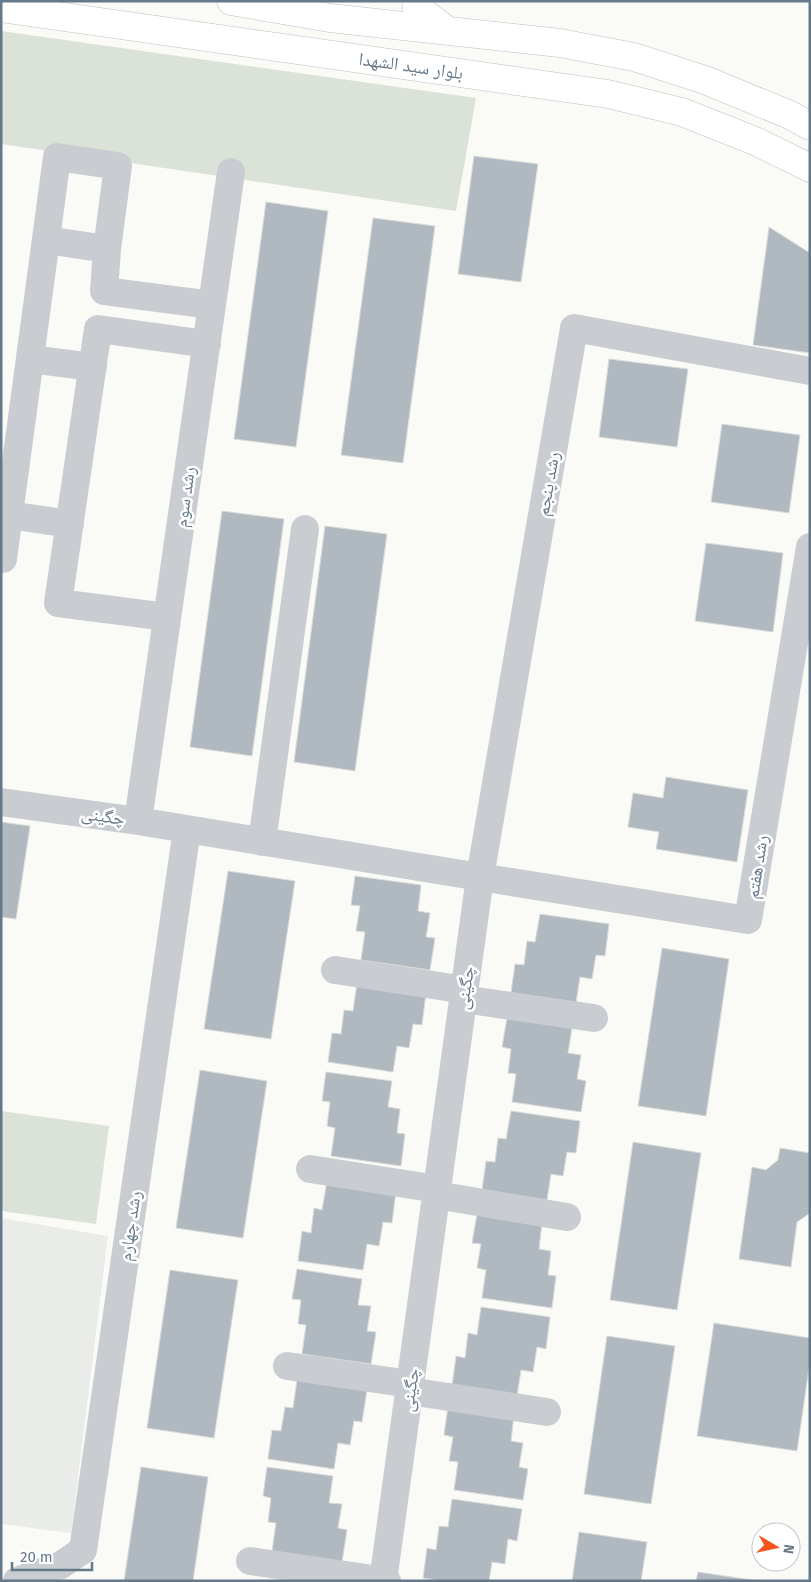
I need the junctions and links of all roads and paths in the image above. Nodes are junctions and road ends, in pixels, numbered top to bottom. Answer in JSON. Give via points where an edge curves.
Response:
{"nodes":[{"id":1,"x":231,"y":1,"type":"edge"},
{"id":2,"x":354,"y":1,"type":"edge"},
{"id":3,"x":416,"y":1,"type":"edge"},
{"id":4,"x":1,"y":8,"type":"edge"},
{"id":5,"x":330,"y":18,"type":"junction"},
{"id":6,"x":449,"y":32,"type":"junction"},
{"id":7,"x":810,"y":126,"type":"edge"},
{"id":8,"x":810,"y":168,"type":"edge"},
{"id":9,"x":231,"y":172,"type":"dead end"},
{"id":10,"x":46,"y":240,"type":"junction"},
{"id":11,"x":108,"y":249,"type":"junction"},
{"id":12,"x":212,"y":305,"type":"junction"},
{"id":13,"x":207,"y":344,"type":"junction"},
{"id":14,"x":30,"y":359,"type":"junction"},
{"id":15,"x":93,"y":367,"type":"junction"},
{"id":16,"x":810,"y":371,"type":"edge"},
{"id":17,"x":9,"y":516,"type":"junction"},
{"id":18,"x":70,"y":524,"type":"junction"},
{"id":19,"x":305,"y":529,"type":"dead end"},
{"id":20,"x":810,"y":548,"type":"edge"},
{"id":21,"x":3,"y":559,"type":"dead end"},
{"id":22,"x":168,"y":617,"type":"junction"},
{"id":23,"x":1,"y":802,"type":"edge"},
{"id":24,"x":138,"y":821,"type":"junction"},
{"id":25,"x":187,"y":829,"type":"junction"},
{"id":26,"x":262,"y":842,"type":"junction"},
{"id":27,"x":480,"y":877,"type":"junction"},
{"id":28,"x":335,"y":970,"type":"dead end"},
{"id":29,"x":464,"y":995,"type":"junction"},
{"id":30,"x":594,"y":1018,"type":"dead end"},
{"id":31,"x":310,"y":1168,"type":"dead end"},
{"id":32,"x":437,"y":1192,"type":"junction"},
{"id":33,"x":567,"y":1217,"type":"dead end"},
{"id":34,"x":287,"y":1366,"type":"dead end"},
{"id":35,"x":410,"y":1387,"type":"junction"},
{"id":36,"x":547,"y":1412,"type":"dead end"},
{"id":37,"x":250,"y":1561,"type":"dead end"},
{"id":38,"x":17,"y":1581,"type":"edge"},
{"id":39,"x":384,"y":1581,"type":"edge"}],
"edges":[{"from":1,"to":5,"type":"main road"},
{"from":2,"to":5,"type":"main road"},
{"from":3,"to":6,"type":"main road","via":[[417,8]]},
{"from":4,"to":8,"type":"main road","name":"بلوار سید الشهدا","via":[[608,94],[682,112],[755,140]]},
{"from":5,"to":6,"type":"main road"},
{"from":6,"to":7,"type":"main road","via":[[560,43],[634,57],[705,80]]},
{"from":9,"to":12,"type":"street","name":"رشد سوم"},
{"from":10,"to":11,"type":"street"},
{"from":10,"to":11,"type":"street","via":[[57,157],[118,166]]},
{"from":10,"to":14,"type":"street"},
{"from":11,"to":12,"type":"street","via":[[104,291]]},
{"from":12,"to":13,"type":"street","name":"رشد سوم"},
{"from":13,"to":15,"type":"street","via":[[98,329]]},
{"from":13,"to":22,"type":"street","name":"رشد سوم"},
{"from":14,"to":15,"type":"street"},
{"from":14,"to":17,"type":"street"},
{"from":15,"to":18,"type":"street"},
{"from":16,"to":27,"type":"street","name":"رشد پنجم","via":[[574,328]]},
{"from":17,"to":18,"type":"street"},
{"from":17,"to":21,"type":"street"},
{"from":18,"to":22,"type":"street","via":[[58,603]]},
{"from":19,"to":26,"type":"street"},
{"from":20,"to":27,"type":"street","name":"رشد هفتم","via":[[748,920]]},
{"from":22,"to":24,"type":"street","name":"رشد سوم"},
{"from":23,"to":24,"type":"street","name":"چگینی"},
{"from":24,"to":25,"type":"street","name":"چگینی"},
{"from":25,"to":26,"type":"street","name":"چگینی"},
{"from":25,"to":38,"type":"street","name":"رشد چهارم","via":[[82,1550],[61,1564]]},
{"from":26,"to":27,"type":"street","name":"چگینی"},
{"from":27,"to":29,"type":"street","name":"چگینی"},
{"from":28,"to":29,"type":"street"},
{"from":29,"to":30,"type":"street"},
{"from":29,"to":32,"type":"street","name":"چگینی"},
{"from":31,"to":32,"type":"street"},
{"from":32,"to":33,"type":"street"},
{"from":32,"to":35,"type":"street","name":"چگینی"},
{"from":34,"to":35,"type":"street"},
{"from":35,"to":36,"type":"street"},
{"from":35,"to":39,"type":"street","name":"چگینی"},
{"from":37,"to":39,"type":"street"}]}
